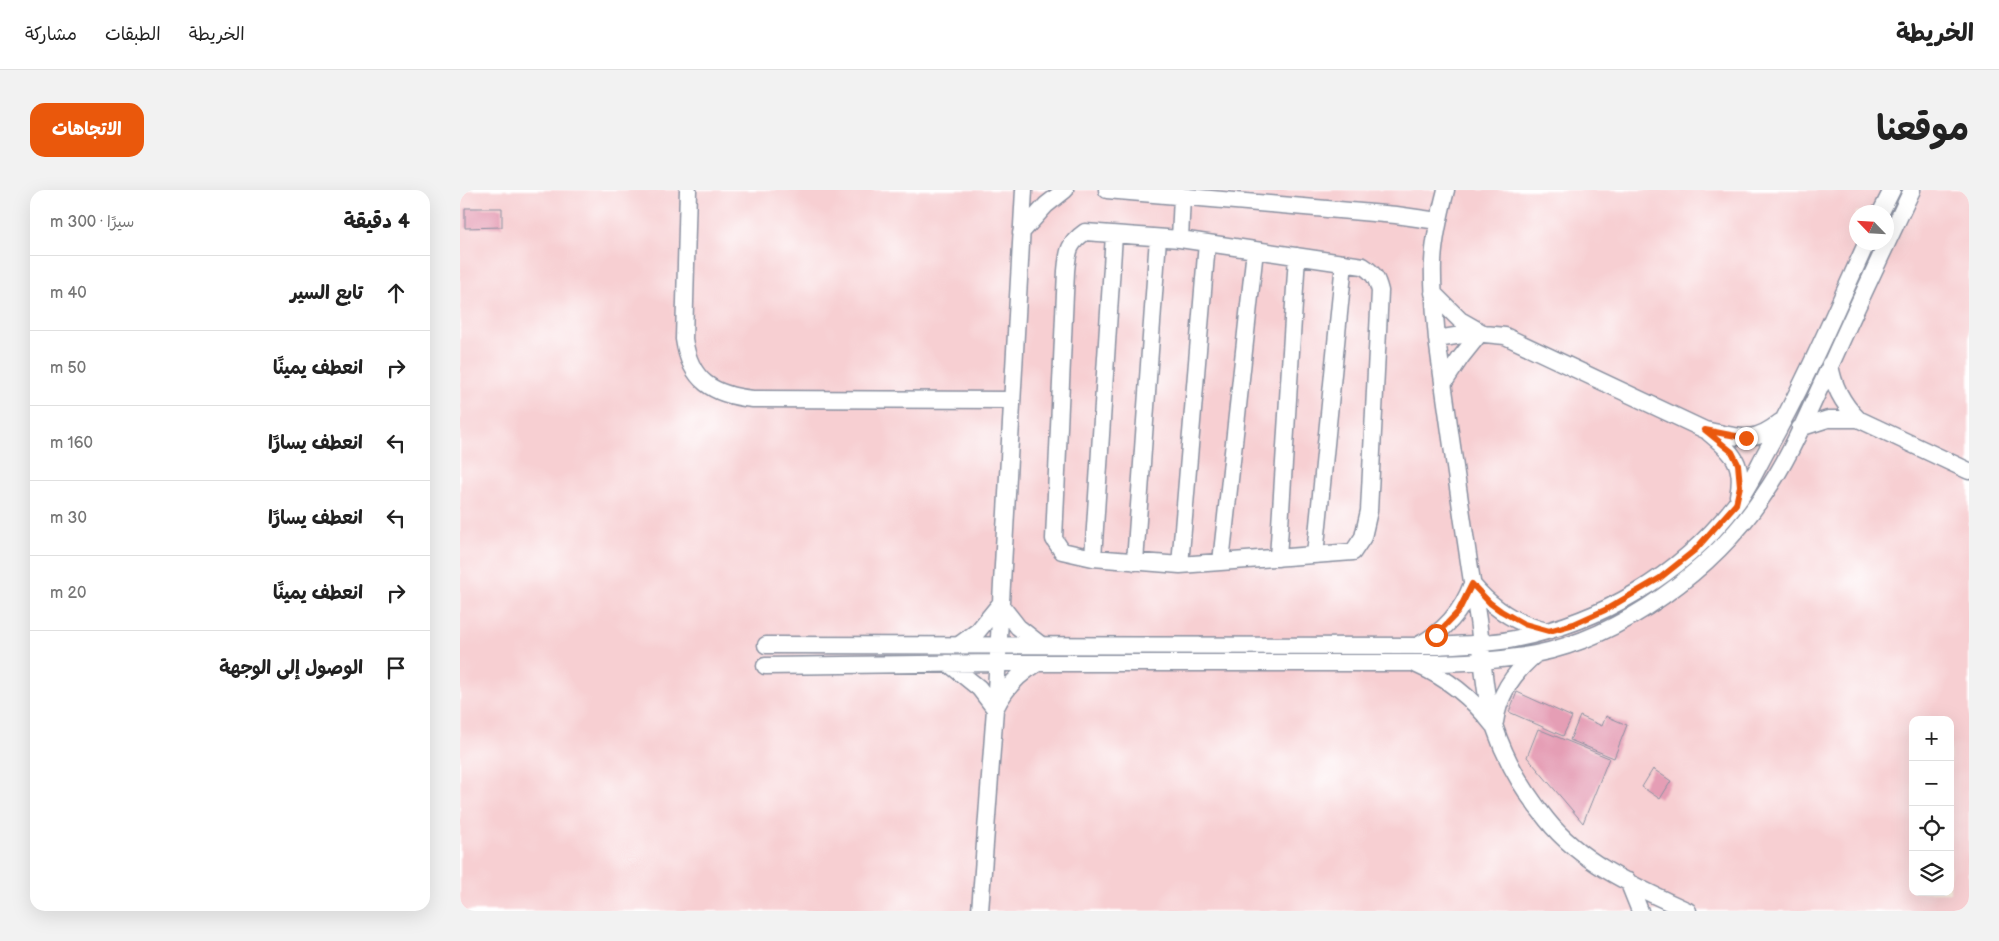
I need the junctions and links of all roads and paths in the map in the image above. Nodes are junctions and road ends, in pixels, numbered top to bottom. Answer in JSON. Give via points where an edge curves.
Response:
{"nodes":[{"id":1,"x":688,"y":190,"type":"edge"},
{"id":2,"x":1024,"y":190,"type":"edge"},
{"id":3,"x":1064,"y":190,"type":"edge"},
{"id":4,"x":1106,"y":190,"type":"edge"},
{"id":5,"x":1446,"y":190,"type":"edge"},
{"id":6,"x":1912,"y":190,"type":"edge"},
{"id":7,"x":1182,"y":196,"type":"junction"},
{"id":8,"x":1438,"y":221,"type":"junction"},
{"id":9,"x":1021,"y":233,"type":"junction"},
{"id":10,"x":1114,"y":234,"type":"junction"},
{"id":11,"x":1158,"y":238,"type":"junction"},
{"id":12,"x":1180,"y":239,"type":"junction"},
{"id":13,"x":1207,"y":243,"type":"junction"},
{"id":14,"x":1255,"y":250,"type":"junction"},
{"id":15,"x":1863,"y":250,"type":"edge"},
{"id":16,"x":1297,"y":256,"type":"junction"},
{"id":17,"x":1344,"y":263,"type":"junction"},
{"id":18,"x":1433,"y":292,"type":"junction"},
{"id":19,"x":1481,"y":332,"type":"junction"},
{"id":20,"x":1437,"y":339,"type":"junction"},
{"id":21,"x":1830,"y":364,"type":"junction"},
{"id":22,"x":1443,"y":384,"type":"junction"},
{"id":23,"x":1011,"y":400,"type":"junction"},
{"id":24,"x":1784,"y":418,"type":"junction"},
{"id":25,"x":1858,"y":419,"type":"junction"},
{"id":26,"x":1800,"y":428,"type":"junction"},
{"id":27,"x":1705,"y":430,"type":"junction"},
{"id":28,"x":1969,"y":471,"type":"edge"},
{"id":29,"x":1736,"y":504,"type":"junction"},
{"id":30,"x":1315,"y":555,"type":"junction"},
{"id":31,"x":1093,"y":558,"type":"junction"},
{"id":32,"x":1278,"y":558,"type":"junction"},
{"id":33,"x":1135,"y":562,"type":"junction"},
{"id":34,"x":1222,"y":562,"type":"junction"},
{"id":35,"x":1180,"y":565,"type":"junction"},
{"id":36,"x":1472,"y":584,"type":"junction"},
{"id":37,"x":1000,"y":604,"type":"junction"},
{"id":38,"x":1549,"y":631,"type":"junction"},
{"id":39,"x":1482,"y":643,"type":"junction"},
{"id":40,"x":766,"y":645,"type":"dead end"},
{"id":41,"x":959,"y":645,"type":"junction"},
{"id":42,"x":998,"y":645,"type":"junction"},
{"id":43,"x":1041,"y":645,"type":"junction"},
{"id":44,"x":1417,"y":646,"type":"junction"},
{"id":45,"x":1536,"y":654,"type":"junction"},
{"id":46,"x":1483,"y":662,"type":"junction"},
{"id":47,"x":948,"y":663,"type":"junction"},
{"id":48,"x":997,"y":663,"type":"junction"},
{"id":49,"x":1038,"y":663,"type":"junction"},
{"id":50,"x":1412,"y":663,"type":"junction"},
{"id":51,"x":765,"y":666,"type":"dead end"},
{"id":52,"x":995,"y":709,"type":"junction"},
{"id":53,"x":1494,"y":726,"type":"junction"},
{"id":54,"x":1628,"y":881,"type":"junction"},
{"id":55,"x":1662,"y":906,"type":"edge"},
{"id":56,"x":980,"y":911,"type":"edge"},
{"id":57,"x":1640,"y":911,"type":"edge"},
{"id":58,"x":1688,"y":911,"type":"edge"}],
"edges":[{"from":1,"to":23,"type":"lane","via":[[686,355],[693,368],[714,389],[731,397],[753,399]]},
{"from":2,"to":9,"type":"lane"},
{"from":3,"to":9,"type":"lane"},
{"from":4,"to":7,"type":"lane"},
{"from":5,"to":8,"type":"lane"},
{"from":6,"to":21,"type":"lane"},
{"from":7,"to":8,"type":"lane"},
{"from":7,"to":12,"type":"lane"},
{"from":8,"to":18,"type":"lane"},
{"from":9,"to":23,"type":"lane"},
{"from":10,"to":11,"type":"lane"},
{"from":10,"to":31,"type":"lane"},
{"from":10,"to":31,"type":"lane","via":[[1084,232],[1072,241],[1066,271],[1054,539],[1062,551]]},
{"from":11,"to":12,"type":"lane"},
{"from":11,"to":33,"type":"lane"},
{"from":12,"to":13,"type":"lane"},
{"from":13,"to":14,"type":"lane"},
{"from":13,"to":35,"type":"lane"},
{"from":14,"to":16,"type":"lane"},
{"from":14,"to":34,"type":"lane"},
{"from":15,"to":24,"type":"lane"},
{"from":16,"to":17,"type":"lane"},
{"from":16,"to":32,"type":"lane"},
{"from":17,"to":30,"type":"lane"},
{"from":17,"to":30,"type":"lane","via":[[1363,266],[1372,272],[1380,291],[1369,511],[1363,537],[1353,552]]},
{"from":18,"to":19,"type":"lane","via":[[1456,316]]},
{"from":18,"to":20,"type":"lane"},
{"from":19,"to":20,"type":"lane"},
{"from":19,"to":22,"type":"lane"},
{"from":19,"to":27,"type":"lane","via":[[1517,340]]},
{"from":20,"to":22,"type":"lane"},
{"from":21,"to":25,"type":"lane","via":[[1839,394]]},
{"from":21,"to":26,"type":"lane"},
{"from":22,"to":36,"type":"lane"},
{"from":23,"to":37,"type":"lane"},
{"from":24,"to":27,"type":"lane","via":[[1767,433],[1756,437]]},
{"from":24,"to":29,"type":"lane"},
{"from":25,"to":26,"type":"lane","via":[[1828,419]]},
{"from":25,"to":28,"type":"lane"},
{"from":26,"to":45,"type":"lane","via":[[1763,497],[1732,536],[1695,572],[1618,623],[1573,643]]},
{"from":27,"to":29,"type":"lane","via":[[1732,452],[1738,464],[1740,486]]},
{"from":29,"to":38,"type":"lane","via":[[1695,550],[1660,578],[1605,610]]},
{"from":30,"to":32,"type":"lane"},
{"from":31,"to":33,"type":"lane"},
{"from":32,"to":34,"type":"lane"},
{"from":33,"to":35,"type":"lane"},
{"from":34,"to":35,"type":"lane"},
{"from":36,"to":38,"type":"lane","via":[[1501,611],[1524,624]]},
{"from":36,"to":39,"type":"lane"},
{"from":36,"to":44,"type":"lane","via":[[1452,620]]},
{"from":37,"to":41,"type":"lane","via":[[986,622]]},
{"from":37,"to":42,"type":"lane"},
{"from":37,"to":43,"type":"lane","via":[[1018,627]]},
{"from":38,"to":39,"type":"lane"},
{"from":39,"to":44,"type":"lane"},
{"from":39,"to":46,"type":"lane"},
{"from":40,"to":41,"type":"lane"},
{"from":41,"to":42,"type":"lane"},
{"from":42,"to":43,"type":"lane"},
{"from":42,"to":48,"type":"lane"},
{"from":43,"to":44,"type":"lane"},
{"from":45,"to":46,"type":"lane"},
{"from":45,"to":53,"type":"lane","via":[[1510,680],[1499,702]]},
{"from":46,"to":50,"type":"lane"},
{"from":46,"to":53,"type":"lane"},
{"from":47,"to":48,"type":"lane"},
{"from":47,"to":51,"type":"lane"},
{"from":47,"to":52,"type":"lane","via":[[979,688]]},
{"from":48,"to":49,"type":"lane"},
{"from":48,"to":52,"type":"lane"},
{"from":49,"to":50,"type":"lane"},
{"from":49,"to":52,"type":"lane","via":[[1013,680]]},
{"from":50,"to":53,"type":"lane","via":[[1458,689]]},
{"from":52,"to":56,"type":"lane"},
{"from":53,"to":54,"type":"lane","via":[[1511,766],[1547,821],[1595,863]]},
{"from":54,"to":55,"type":"lane"},
{"from":54,"to":57,"type":"lane"},
{"from":55,"to":58,"type":"lane"}]}
